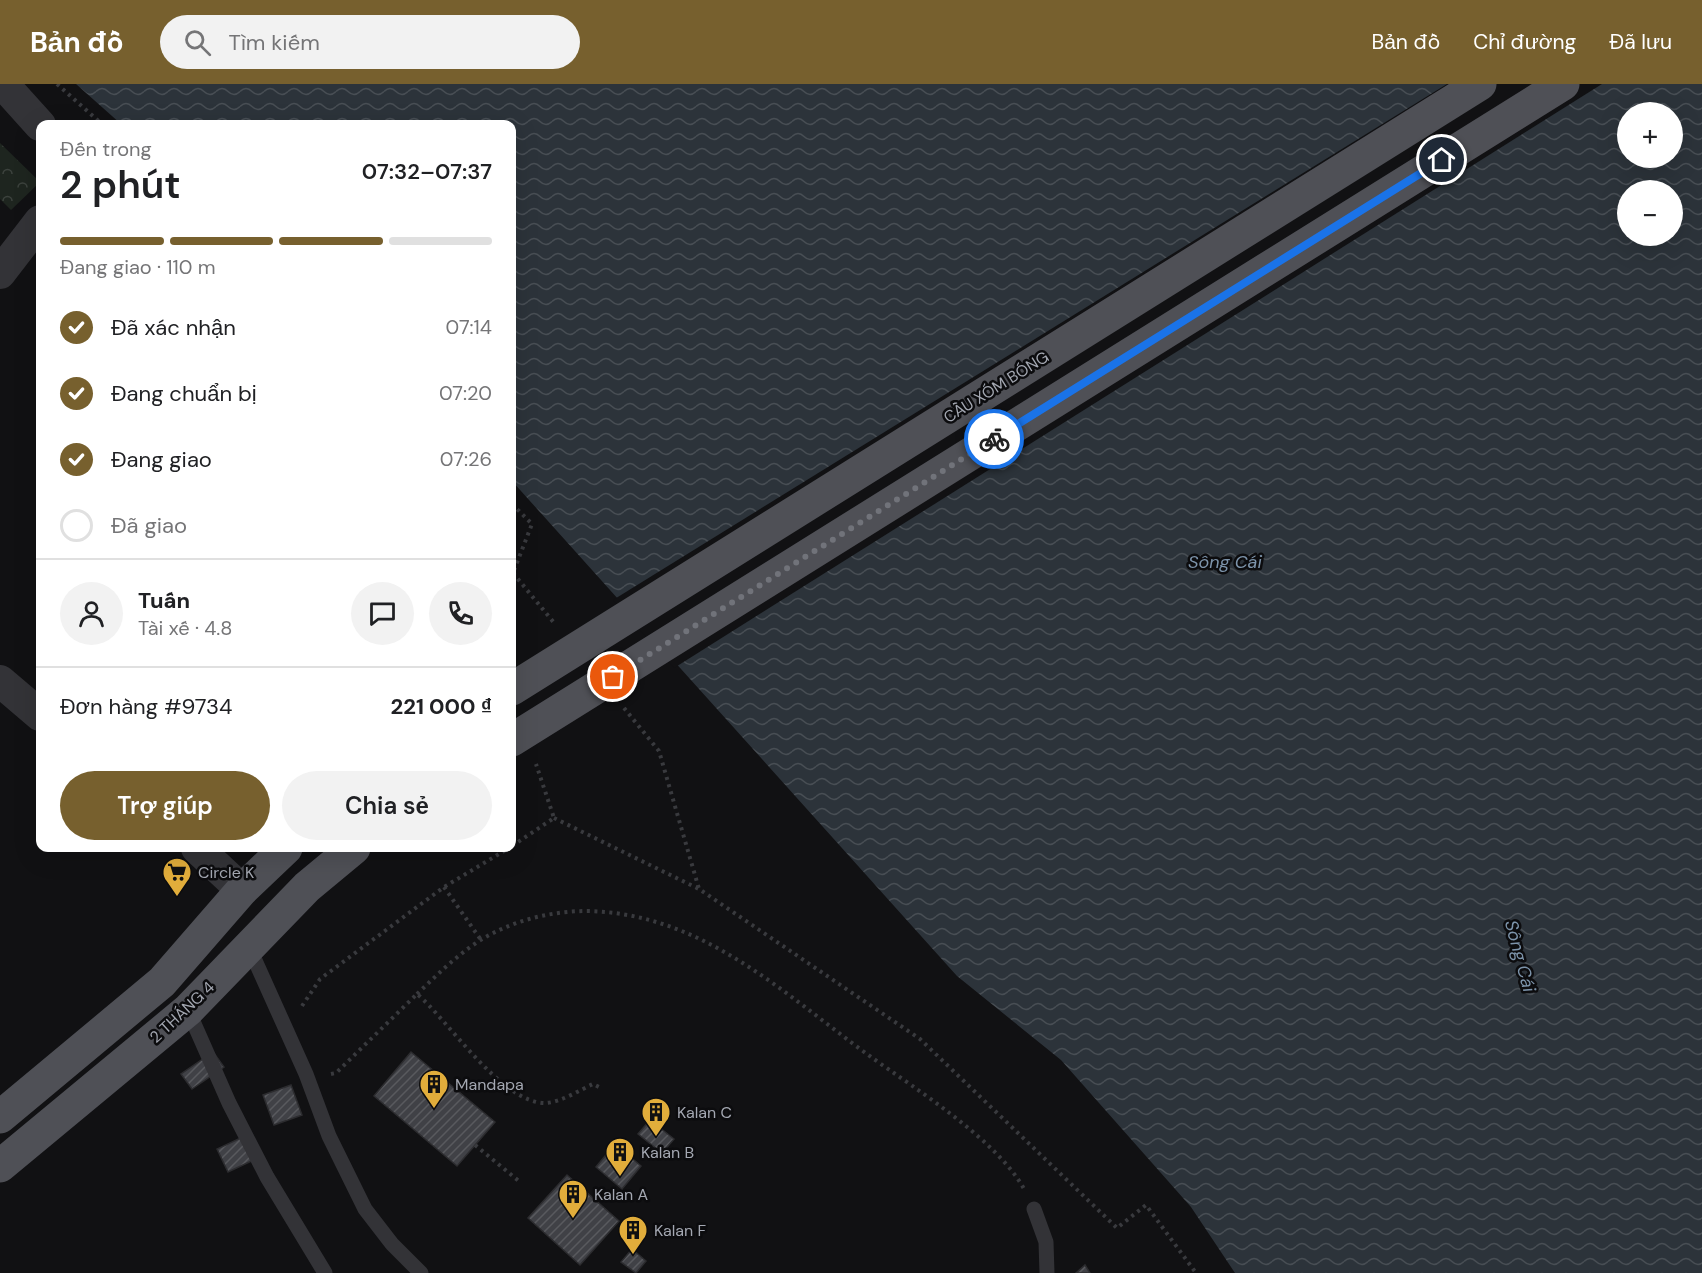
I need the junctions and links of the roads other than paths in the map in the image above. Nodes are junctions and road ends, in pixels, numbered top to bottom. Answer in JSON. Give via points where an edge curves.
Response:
{"nodes":[{"id":1,"x":3,"y":84,"type":"edge"},
{"id":2,"x":1480,"y":84,"type":"edge"},
{"id":3,"x":1563,"y":84,"type":"edge"},
{"id":4,"x":36,"y":121,"type":"edge"},
{"id":5,"x":36,"y":226,"type":"edge"},
{"id":6,"x":0,"y":273,"type":"edge"},
{"id":7,"x":0,"y":681,"type":"edge"},
{"id":8,"x":516,"y":686,"type":"edge"},
{"id":9,"x":36,"y":712,"type":"edge"},
{"id":10,"x":522,"y":748,"type":"edge"},
{"id":11,"x":201,"y":852,"type":"edge"},
{"id":12,"x":282,"y":852,"type":"edge"},
{"id":13,"x":349,"y":852,"type":"edge"},
{"id":14,"x":242,"y":890,"type":"junction"},
{"id":15,"x":249,"y":946,"type":"junction"},
{"id":16,"x":188,"y":1010,"type":"junction"},
{"id":17,"x":0,"y":1116,"type":"edge"},
{"id":18,"x":0,"y":1166,"type":"edge"},
{"id":19,"x":1034,"y":1209,"type":"road end"},
{"id":20,"x":325,"y":1273,"type":"edge"},
{"id":21,"x":420,"y":1273,"type":"edge"},
{"id":22,"x":1047,"y":1273,"type":"edge"}],
"edges":[{"from":1,"to":4,"type":"street"},
{"from":2,"to":8,"type":"main road","name":"CẦU XÓM BÓNG","bridge":true},
{"from":3,"to":10,"type":"main road","bridge":true},
{"from":5,"to":6,"type":"street"},
{"from":7,"to":9,"type":"street"},
{"from":11,"to":14,"type":"street"},
{"from":12,"to":14,"type":"main road"},
{"from":13,"to":15,"type":"main road","name":"2 THÁNG 4","via":[[307,887]]},
{"from":14,"to":17,"type":"main road","via":[[162,982]]},
{"from":15,"to":16,"type":"main road","name":"2 THÁNG 4"},
{"from":15,"to":21,"type":"lane","via":[[329,1136],[365,1209]]},
{"from":16,"to":18,"type":"main road","name":"2 THÁNG 4"},
{"from":16,"to":20,"type":"lane","via":[[267,1177]]},
{"from":19,"to":22,"type":"lane","via":[[1046,1242]]}]}
